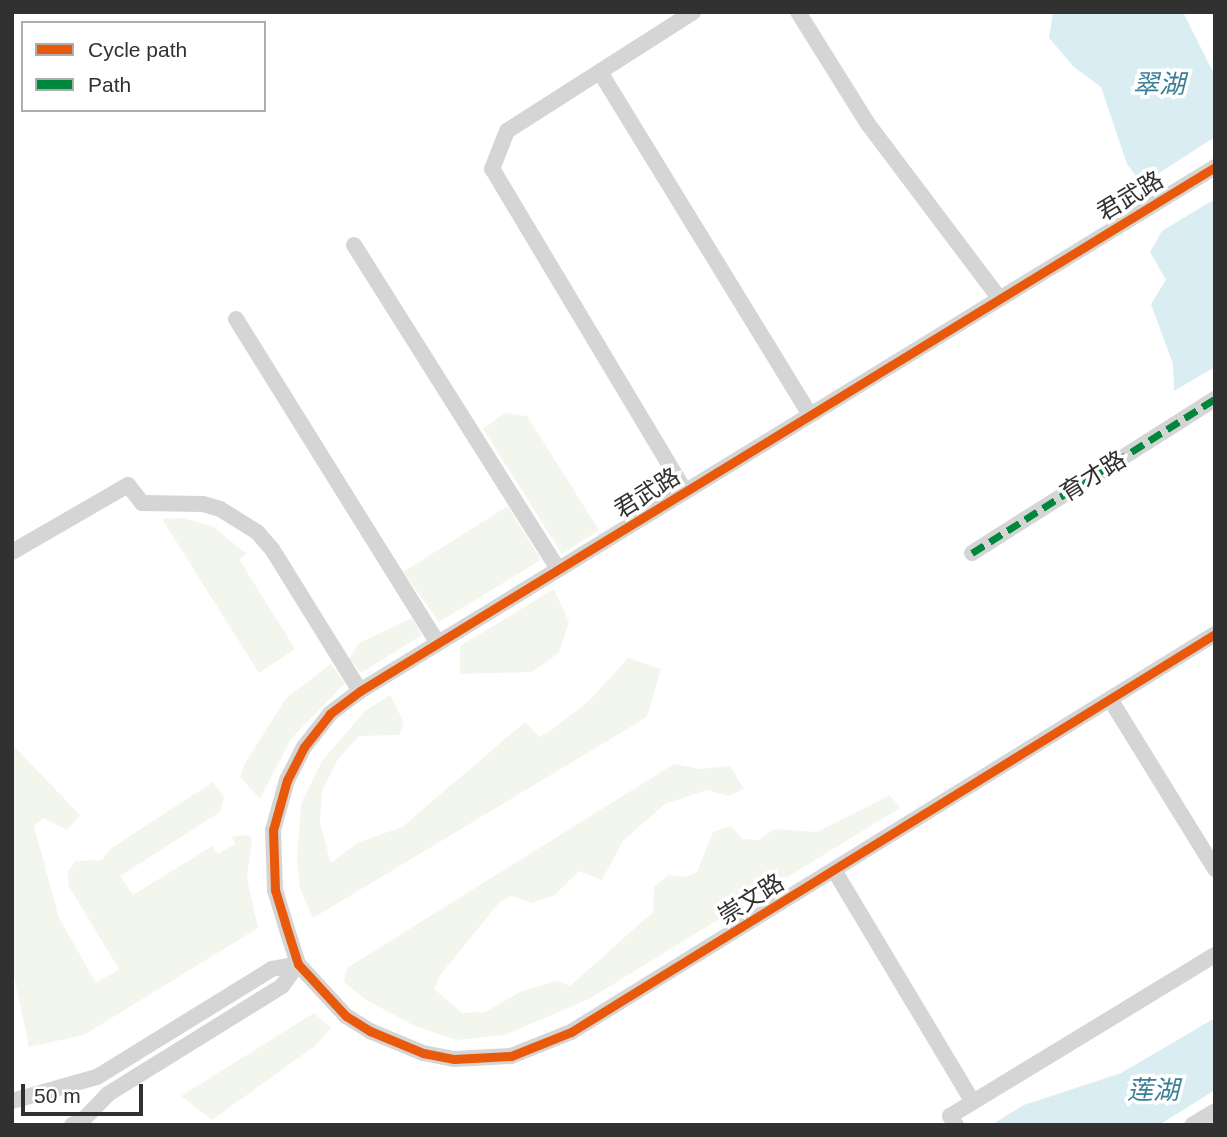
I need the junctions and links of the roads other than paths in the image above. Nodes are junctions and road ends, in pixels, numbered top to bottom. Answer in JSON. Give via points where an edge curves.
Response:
{"nodes":[{"id":1,"x":693,"y":12,"type":"edge"},
{"id":2,"x":798,"y":12,"type":"edge"},
{"id":3,"x":600,"y":72,"type":"junction"},
{"id":4,"x":1215,"y":167,"type":"edge"},
{"id":5,"x":354,"y":246,"type":"dead end"},
{"id":6,"x":1000,"y":299,"type":"junction"},
{"id":7,"x":236,"y":319,"type":"dead end"},
{"id":8,"x":1215,"y":399,"type":"edge"},
{"id":9,"x":810,"y":415,"type":"junction"},
{"id":10,"x":685,"y":491,"type":"junction"},
{"id":11,"x":12,"y":552,"type":"edge"},
{"id":12,"x":972,"y":553,"type":"dead end"},
{"id":13,"x":558,"y":569,"type":"junction"},
{"id":14,"x":1215,"y":635,"type":"edge"},
{"id":15,"x":438,"y":643,"type":"junction"},
{"id":16,"x":360,"y":691,"type":"junction"},
{"id":17,"x":1110,"y":699,"type":"junction"},
{"id":18,"x":1215,"y":869,"type":"edge"},
{"id":19,"x":834,"y":870,"type":"junction"},
{"id":20,"x":1215,"y":955,"type":"edge"},
{"id":21,"x":298,"y":964,"type":"junction"},
{"id":22,"x":12,"y":1101,"type":"edge"},
{"id":23,"x":973,"y":1102,"type":"junction"},
{"id":24,"x":1215,"y":1111,"type":"edge"},
{"id":25,"x":72,"y":1125,"type":"edge"},
{"id":26,"x":956,"y":1125,"type":"edge"},
{"id":27,"x":1192,"y":1125,"type":"edge"}],
"edges":[{"from":1,"to":3,"type":"street"},
{"from":2,"to":6,"type":"street","via":[[868,124]]},
{"from":3,"to":9,"type":"street"},
{"from":3,"to":10,"type":"street","via":[[507,131],[492,169]]},
{"from":4,"to":6,"type":"street","name":"君武路"},
{"from":5,"to":13,"type":"street"},
{"from":6,"to":9,"type":"street","name":"君武路"},
{"from":7,"to":15,"type":"street"},
{"from":8,"to":12,"type":"street","name":"育才路"},
{"from":9,"to":10,"type":"street","name":"君武路"},
{"from":10,"to":13,"type":"street","name":"君武路"},
{"from":11,"to":16,"type":"street","via":[[128,485],[142,503],[203,504],[220,509],[257,532],[272,549]]},
{"from":13,"to":15,"type":"street","name":"君武路"},
{"from":14,"to":17,"type":"street","name":"崇文路"},
{"from":15,"to":16,"type":"street","name":"君武路"},
{"from":16,"to":21,"type":"street","name":"君武路","via":[[330,714],[304,747],[287,779],[272,830],[275,890]]},
{"from":17,"to":18,"type":"street"},
{"from":17,"to":19,"type":"street","name":"崇文路"},
{"from":19,"to":21,"type":"street","name":"崇文路","via":[[572,1032],[512,1056],[454,1059],[397,1044],[346,1016]]},
{"from":19,"to":23,"type":"street"},
{"from":20,"to":23,"type":"street"},
{"from":21,"to":22,"type":"street","via":[[272,969],[97,1077]]},
{"from":21,"to":25,"type":"street","via":[[282,986],[108,1094]]},
{"from":23,"to":26,"type":"street","via":[[950,1116]]},
{"from":24,"to":27,"type":"street"}]}
